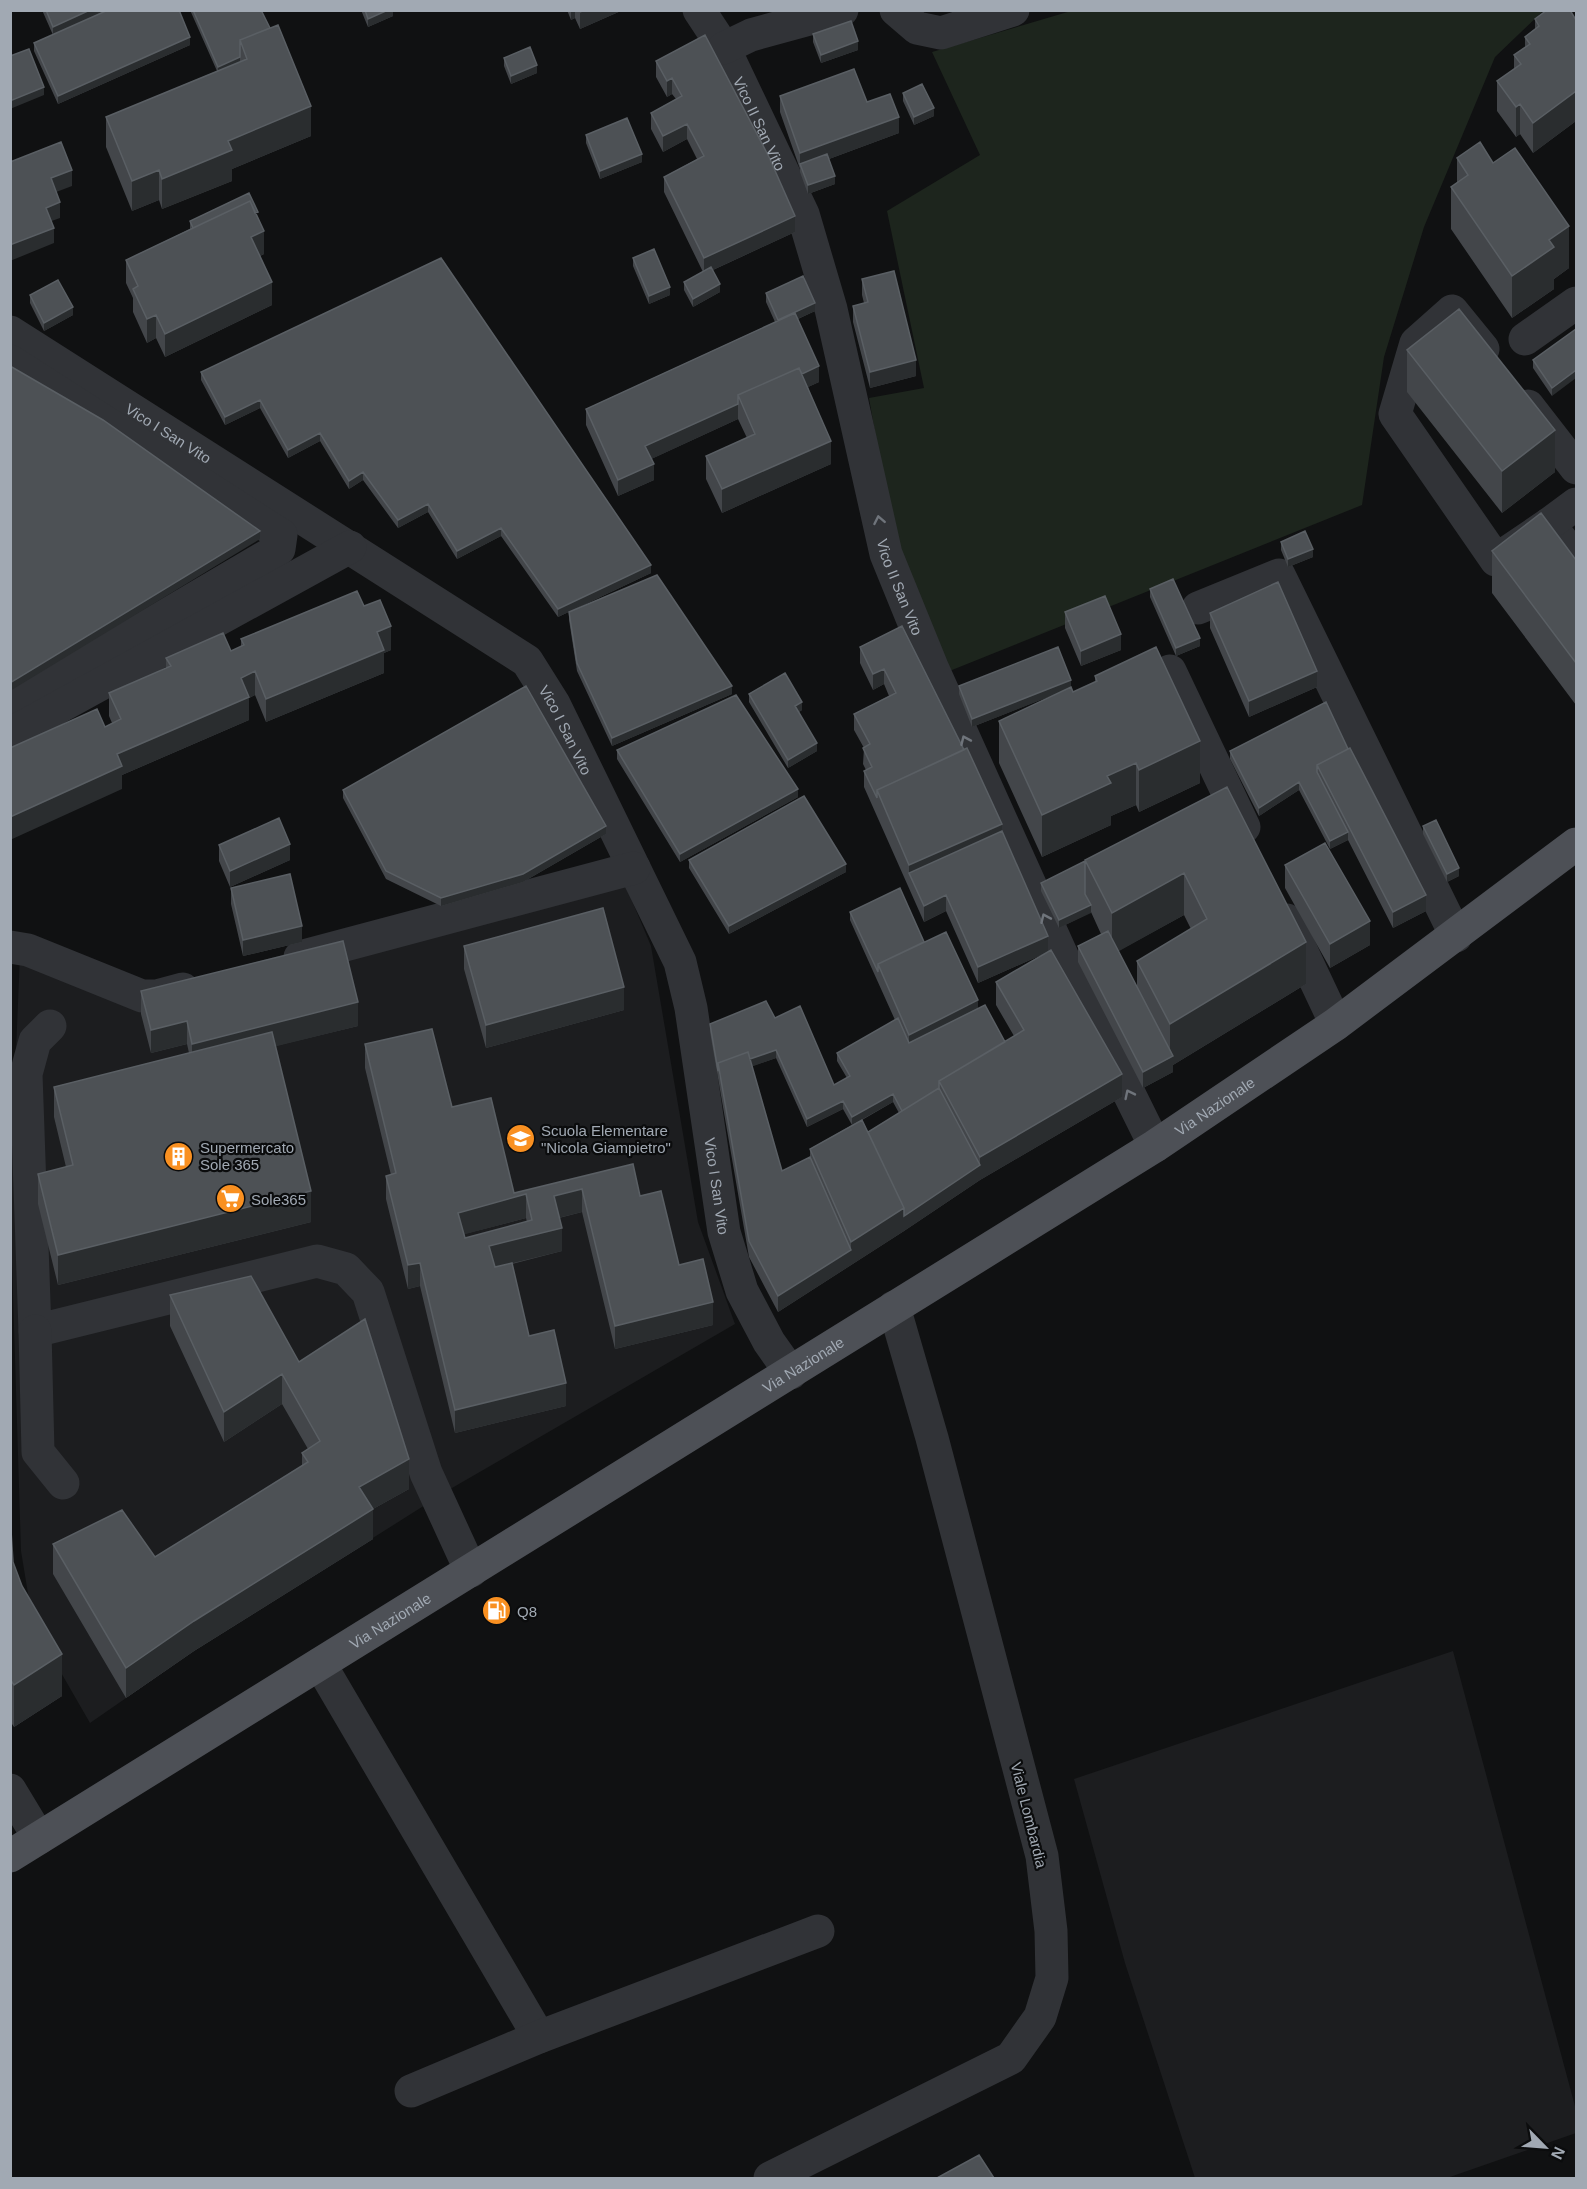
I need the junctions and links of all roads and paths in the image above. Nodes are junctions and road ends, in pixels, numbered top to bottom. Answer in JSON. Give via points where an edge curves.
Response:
{"nodes":[{"id":1,"x":699,"y":10,"type":"edge"},
{"id":2,"x":842,"y":10,"type":"edge"},
{"id":3,"x":896,"y":10,"type":"edge"},
{"id":4,"x":1013,"y":10,"type":"edge"},
{"id":5,"x":724,"y":48,"type":"junction"},
{"id":6,"x":1576,"y":303,"type":"edge"},
{"id":7,"x":10,"y":332,"type":"edge"},
{"id":8,"x":1525,"y":339,"type":"dead end"},
{"id":9,"x":10,"y":361,"type":"edge"},
{"id":10,"x":1576,"y":468,"type":"edge"},
{"id":11,"x":1576,"y":504,"type":"edge"},
{"id":12,"x":1549,"y":524,"type":"junction"},
{"id":13,"x":350,"y":547,"type":"junction"},
{"id":14,"x":1576,"y":560,"type":"edge"},
{"id":15,"x":1198,"y":608,"type":"dead end"},
{"id":16,"x":1170,"y":671,"type":"edge"},
{"id":17,"x":10,"y":707,"type":"edge"},
{"id":18,"x":10,"y":734,"type":"edge"},
{"id":19,"x":1231,"y":800,"type":"junction"},
{"id":20,"x":1198,"y":814,"type":"edge"},
{"id":21,"x":1576,"y":844,"type":"edge"},
{"id":22,"x":1256,"y":853,"type":"edge"},
{"id":23,"x":634,"y":868,"type":"junction"},
{"id":24,"x":1276,"y":896,"type":"edge"},
{"id":25,"x":1456,"y":936,"type":"junction"},
{"id":26,"x":10,"y":947,"type":"edge"},
{"id":27,"x":271,"y":965,"type":"edge"},
{"id":28,"x":214,"y":980,"type":"edge"},
{"id":29,"x":1336,"y":1024,"type":"junction"},
{"id":30,"x":50,"y":1026,"type":"dead end"},
{"id":31,"x":1155,"y":1146,"type":"junction"},
{"id":32,"x":894,"y":1307,"type":"junction"},
{"id":33,"x":35,"y":1331,"type":"junction"},
{"id":34,"x":791,"y":1373,"type":"junction"},
{"id":35,"x":63,"y":1483,"type":"dead end"},
{"id":36,"x":471,"y":1571,"type":"junction"},
{"id":37,"x":321,"y":1664,"type":"junction"},
{"id":38,"x":10,"y":1790,"type":"edge"},
{"id":39,"x":39,"y":1838,"type":"junction"},
{"id":40,"x":10,"y":1856,"type":"edge"},
{"id":41,"x":818,"y":1931,"type":"dead end"},
{"id":42,"x":539,"y":2037,"type":"junction"},
{"id":43,"x":411,"y":2091,"type":"dead end"},
{"id":44,"x":770,"y":2178,"type":"edge"}],
"edges":[{"from":1,"to":5,"type":"street","name":"Vico II San Vito"},
{"from":2,"to":5,"type":"street","via":[[752,35]]},
{"from":3,"to":4,"type":"street","via":[[917,28],[941,33]]},
{"from":31,"to":5,"type":"street","name":"Vico II San Vito","one_way":true,"via":[[1064,961],[932,667],[886,554],[831,309],[803,214]]},
{"from":6,"to":8,"type":"street"},
{"from":7,"to":13,"type":"street","name":"Vico I San Vito"},
{"from":9,"to":17,"type":"street","via":[[281,535],[279,549]]},
{"from":10,"to":12,"type":"street","via":[[1452,311],[1416,343],[1395,414],[1496,560]]},
{"from":11,"to":12,"type":"street"},
{"from":12,"to":14,"type":"street"},
{"from":13,"to":18,"type":"street"},
{"from":13,"to":23,"type":"street","name":"Vico I San Vito","via":[[527,661],[554,704]]},
{"from":15,"to":25,"type":"street","via":[[1279,575]]},
{"from":16,"to":19,"type":"street"},
{"from":19,"to":20,"type":"street"},
{"from":19,"to":22,"type":"street"},
{"from":21,"to":25,"type":"main road","name":"Via Nazionale"},
{"from":23,"to":27,"type":"street"},
{"from":23,"to":34,"type":"street","name":"Vico I San Vito","via":[[680,962],[691,1008],[724,1232],[742,1291]]},
{"from":24,"to":29,"type":"street"},
{"from":25,"to":29,"type":"main road","name":"Via Nazionale"},
{"from":26,"to":28,"type":"street","via":[[28,950],[142,996],[156,996]]},
{"from":29,"to":31,"type":"main road","name":"Via Nazionale"},
{"from":30,"to":33,"type":"street","via":[[35,1041],[26,1074]]},
{"from":31,"to":32,"type":"main road","name":"Via Nazionale"},
{"from":32,"to":34,"type":"main road","name":"Via Nazionale"},
{"from":32,"to":44,"type":"street","name":"Viale Lombardia","via":[[1042,1856],[1052,1978],[1040,2017],[1011,2058]]},
{"from":33,"to":35,"type":"street","via":[[38,1452]]},
{"from":33,"to":36,"type":"street","via":[[317,1261],[346,1269],[368,1292],[426,1473]]},
{"from":34,"to":36,"type":"main road","name":"Via Nazionale"},
{"from":36,"to":37,"type":"main road","name":"Via Nazionale"},
{"from":37,"to":39,"type":"main road","name":"Via Nazionale"},
{"from":37,"to":42,"type":"street"},
{"from":38,"to":39,"type":"street"},
{"from":39,"to":40,"type":"main road","name":"Via Nazionale"},
{"from":41,"to":42,"type":"street"},
{"from":42,"to":43,"type":"street"}]}
